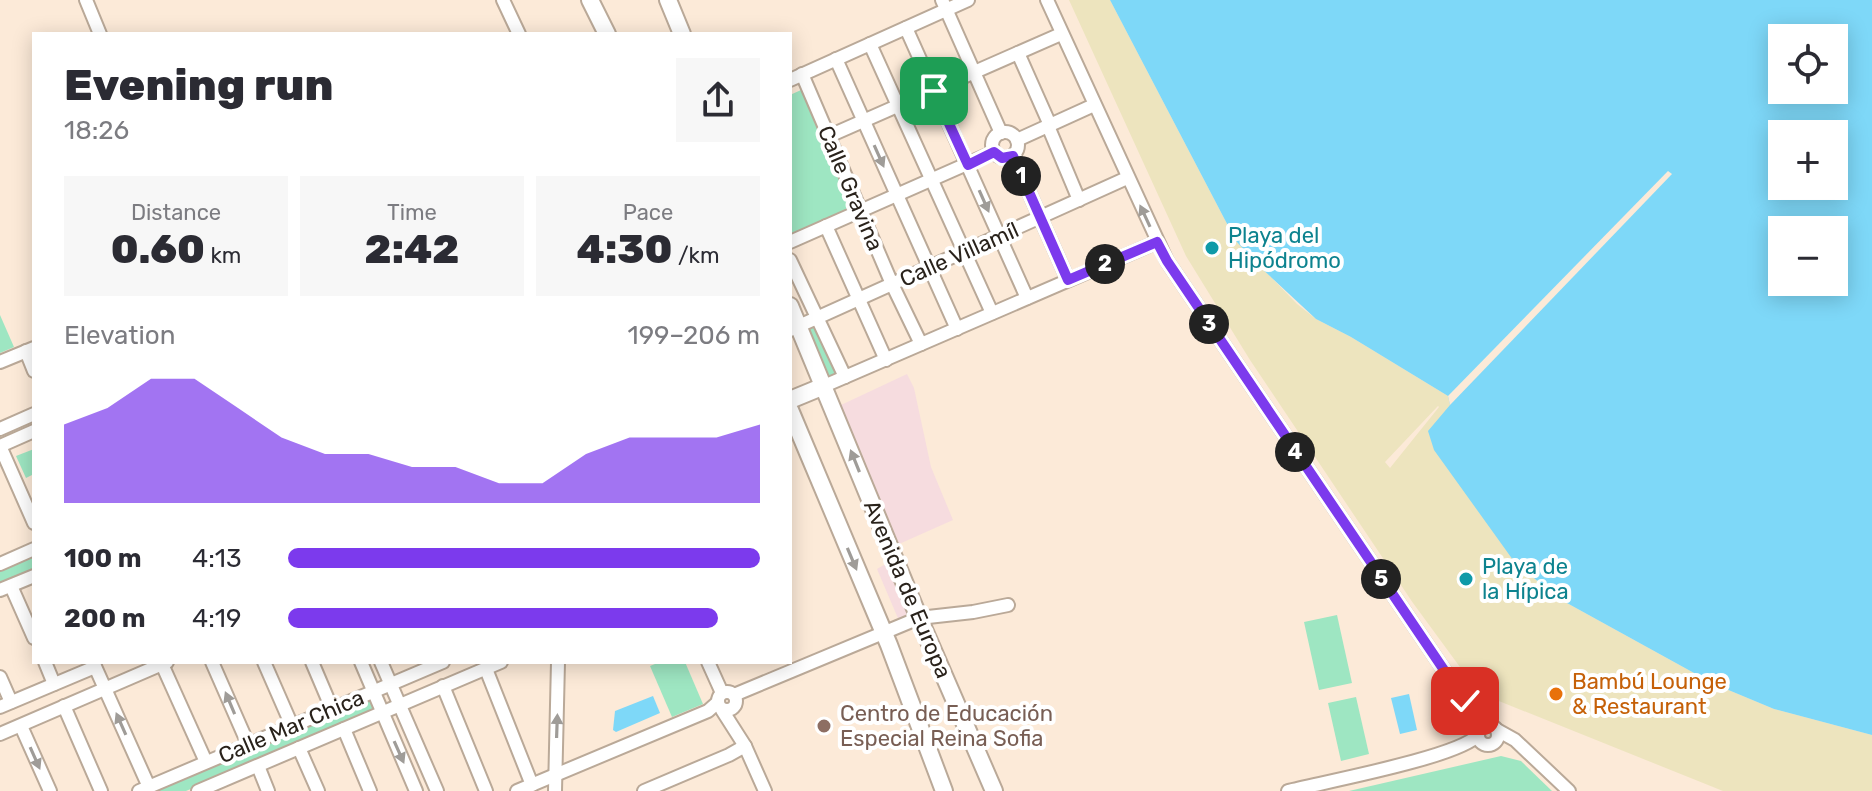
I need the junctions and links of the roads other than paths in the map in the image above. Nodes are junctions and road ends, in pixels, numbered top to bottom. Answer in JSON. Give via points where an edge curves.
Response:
{"nodes":[{"id":1,"x":86,"y":0,"type":"edge"},
{"id":2,"x":503,"y":0,"type":"edge"},
{"id":3,"x":590,"y":0,"type":"edge"},
{"id":4,"x":668,"y":0,"type":"edge"},
{"id":5,"x":968,"y":0,"type":"edge"},
{"id":6,"x":1047,"y":0,"type":"edge"},
{"id":7,"x":944,"y":5,"type":"edge"},
{"id":8,"x":906,"y":28,"type":"junction"},
{"id":9,"x":99,"y":32,"type":"edge"},
{"id":10,"x":518,"y":32,"type":"edge"},
{"id":11,"x":606,"y":32,"type":"edge"},
{"id":12,"x":681,"y":32,"type":"edge"},
{"id":13,"x":1061,"y":34,"type":"junction"},
{"id":14,"x":870,"y":44,"type":"junction"},
{"id":15,"x":1018,"y":53,"type":"junction"},
{"id":16,"x":836,"y":59,"type":"junction"},
{"id":17,"x":974,"y":73,"type":"junction"},
{"id":18,"x":796,"y":77,"type":"edge"},
{"id":19,"x":934,"y":91,"type":"junction"},
{"id":20,"x":899,"y":105,"type":"junction"},
{"id":21,"x":1094,"y":105,"type":"junction"},
{"id":22,"x":864,"y":121,"type":"junction"},
{"id":23,"x":1049,"y":126,"type":"junction"},
{"id":24,"x":1001,"y":133,"type":"junction"},
{"id":25,"x":829,"y":136,"type":"junction"},
{"id":26,"x":1017,"y":140,"type":"junction"},
{"id":27,"x":994,"y":152,"type":"junction"},
{"id":28,"x":1013,"y":156,"type":"junction"},
{"id":29,"x":968,"y":165,"type":"junction"},
{"id":30,"x":1127,"y":178,"type":"junction"},
{"id":31,"x":931,"y":181,"type":"junction"},
{"id":32,"x":896,"y":196,"type":"junction"},
{"id":33,"x":1079,"y":200,"type":"junction"},
{"id":34,"x":861,"y":211,"type":"junction"},
{"id":35,"x":1040,"y":218,"type":"junction"},
{"id":36,"x":826,"y":226,"type":"junction"},
{"id":37,"x":1000,"y":237,"type":"junction"},
{"id":38,"x":792,"y":241,"type":"edge"},
{"id":39,"x":1157,"y":242,"type":"junction"},
{"id":40,"x":965,"y":253,"type":"junction"},
{"id":41,"x":792,"y":264,"type":"edge"},
{"id":42,"x":930,"y":269,"type":"junction"},
{"id":43,"x":1068,"y":280,"type":"junction"},
{"id":44,"x":892,"y":284,"type":"junction"},
{"id":45,"x":1027,"y":298,"type":"junction"},
{"id":46,"x":859,"y":299,"type":"junction"},
{"id":47,"x":992,"y":313,"type":"junction"},
{"id":48,"x":817,"y":318,"type":"junction"},
{"id":49,"x":794,"y":328,"type":"edge"},
{"id":50,"x":957,"y":329,"type":"junction"},
{"id":51,"x":921,"y":344,"type":"junction"},
{"id":52,"x":30,"y":349,"type":"edge"},
{"id":53,"x":886,"y":360,"type":"junction"},
{"id":54,"x":0,"y":362,"type":"edge"},
{"id":55,"x":845,"y":377,"type":"junction"},
{"id":56,"x":824,"y":386,"type":"junction"},
{"id":57,"x":792,"y":399,"type":"edge"},
{"id":58,"x":32,"y":415,"type":"edge"},
{"id":59,"x":792,"y":415,"type":"edge"},
{"id":60,"x":0,"y":429,"type":"edge"},
{"id":61,"x":32,"y":432,"type":"edge"},
{"id":62,"x":0,"y":446,"type":"edge"},
{"id":63,"x":32,"y":518,"type":"edge"},
{"id":64,"x":32,"y":550,"type":"edge"},
{"id":65,"x":1,"y":562,"type":"edge"},
{"id":66,"x":32,"y":577,"type":"edge"},
{"id":67,"x":6,"y":588,"type":"edge"},
{"id":68,"x":1008,"y":605,"type":"dead end"},
{"id":69,"x":919,"y":618,"type":"junction"},
{"id":70,"x":884,"y":632,"type":"junction"},
{"id":71,"x":32,"y":634,"type":"edge"},
{"id":72,"x":46,"y":664,"type":"edge"},
{"id":73,"x":94,"y":664,"type":"edge"},
{"id":74,"x":161,"y":664,"type":"edge"},
{"id":75,"x":163,"y":664,"type":"edge"},
{"id":76,"x":213,"y":664,"type":"edge"},
{"id":77,"x":265,"y":664,"type":"edge"},
{"id":78,"x":313,"y":664,"type":"edge"},
{"id":79,"x":362,"y":664,"type":"edge"},
{"id":80,"x":382,"y":664,"type":"edge"},
{"id":81,"x":434,"y":664,"type":"edge"},
{"id":82,"x":497,"y":664,"type":"edge"},
{"id":83,"x":558,"y":664,"type":"edge"},
{"id":84,"x":709,"y":664,"type":"edge"},
{"id":85,"x":486,"y":669,"type":"junction"},
{"id":86,"x":0,"y":677,"type":"edge"},
{"id":87,"x":54,"y":684,"type":"junction"},
{"id":88,"x":391,"y":685,"type":"junction"},
{"id":89,"x":443,"y":686,"type":"junction"},
{"id":90,"x":106,"y":689,"type":"junction"},
{"id":91,"x":373,"y":692,"type":"junction"},
{"id":92,"x":726,"y":701,"type":"junction"},
{"id":93,"x":5,"y":705,"type":"edge"},
{"id":94,"x":399,"y":705,"type":"junction"},
{"id":95,"x":64,"y":706,"type":"junction"},
{"id":96,"x":332,"y":709,"type":"junction"},
{"id":97,"x":381,"y":712,"type":"junction"},
{"id":98,"x":21,"y":726,"type":"junction"},
{"id":99,"x":292,"y":726,"type":"junction"},
{"id":100,"x":344,"y":729,"type":"junction"},
{"id":101,"x":0,"y":734,"type":"edge"},
{"id":102,"x":1488,"y":735,"type":"junction"},
{"id":103,"x":248,"y":744,"type":"junction"},
{"id":104,"x":745,"y":746,"type":"junction"},
{"id":105,"x":299,"y":748,"type":"junction"},
{"id":106,"x":206,"y":762,"type":"junction"},
{"id":107,"x":258,"y":766,"type":"junction"},
{"id":108,"x":555,"y":775,"type":"junction"},
{"id":109,"x":532,"y":785,"type":"junction"},
{"id":110,"x":217,"y":787,"type":"edge"},
{"id":111,"x":144,"y":789,"type":"edge"},
{"id":112,"x":50,"y":791,"type":"edge"},
{"id":113,"x":101,"y":791,"type":"edge"},
{"id":114,"x":198,"y":791,"type":"edge"},
{"id":115,"x":268,"y":791,"type":"edge"},
{"id":116,"x":318,"y":791,"type":"edge"},
{"id":117,"x":370,"y":791,"type":"edge"},
{"id":118,"x":416,"y":791,"type":"edge"},
{"id":119,"x":437,"y":791,"type":"edge"},
{"id":120,"x":486,"y":791,"type":"edge"},
{"id":121,"x":517,"y":791,"type":"edge"},
{"id":122,"x":555,"y":791,"type":"edge"},
{"id":123,"x":644,"y":791,"type":"edge"},
{"id":124,"x":765,"y":791,"type":"edge"},
{"id":125,"x":944,"y":791,"type":"edge"},
{"id":126,"x":994,"y":791,"type":"edge"},
{"id":127,"x":1288,"y":791,"type":"edge"},
{"id":128,"x":1569,"y":791,"type":"edge"}],
"edges":[{"from":1,"to":9,"type":"street"},
{"from":2,"to":10,"type":"street"},
{"from":3,"to":11,"type":"main road"},
{"from":4,"to":12,"type":"main road"},
{"from":5,"to":7,"type":"street"},
{"from":6,"to":13,"type":"street"},
{"from":7,"to":8,"type":"street"},
{"from":7,"to":17,"type":"street"},
{"from":8,"to":14,"type":"street"},
{"from":8,"to":19,"type":"street"},
{"from":13,"to":15,"type":"street"},
{"from":13,"to":21,"type":"street"},
{"from":14,"to":16,"type":"street"},
{"from":14,"to":20,"type":"street"},
{"from":15,"to":17,"type":"street"},
{"from":15,"to":23,"type":"street"},
{"from":16,"to":18,"type":"street"},
{"from":16,"to":22,"type":"street"},
{"from":17,"to":19,"type":"street"},
{"from":17,"to":24,"type":"street"},
{"from":18,"to":25,"type":"street","name":"Calle Gravina"},
{"from":19,"to":20,"type":"street"},
{"from":19,"to":29,"type":"street"},
{"from":20,"to":22,"type":"street"},
{"from":20,"to":31,"type":"street"},
{"from":21,"to":23,"type":"street"},
{"from":21,"to":30,"type":"street"},
{"from":22,"to":25,"type":"street"},
{"from":22,"to":32,"type":"street","one_way":true},
{"from":23,"to":26,"type":"street"},
{"from":23,"to":33,"type":"street"},
{"from":24,"to":26,"type":"street"},
{"from":24,"to":27,"type":"street","via":[[993,141]]},
{"from":25,"to":34,"type":"street","name":"Calle Gravina"},
{"from":26,"to":28,"type":"street"},
{"from":27,"to":28,"type":"street","via":[[1002,158]]},
{"from":27,"to":29,"type":"street"},
{"from":28,"to":35,"type":"street"},
{"from":29,"to":31,"type":"street"},
{"from":29,"to":37,"type":"street","one_way":true},
{"from":30,"to":33,"type":"street","name":"Calle Villamíl"},
{"from":39,"to":30,"type":"street","one_way":true},
{"from":31,"to":32,"type":"street"},
{"from":31,"to":40,"type":"street"},
{"from":32,"to":34,"type":"street"},
{"from":32,"to":42,"type":"street"},
{"from":33,"to":35,"type":"street","name":"Calle Villamíl"},
{"from":34,"to":36,"type":"street"},
{"from":34,"to":44,"type":"street","name":"Calle Gravina"},
{"from":35,"to":37,"type":"street","name":"Calle Villamíl"},
{"from":35,"to":43,"type":"street"},
{"from":36,"to":38,"type":"street"},
{"from":36,"to":46,"type":"street"},
{"from":37,"to":40,"type":"street","name":"Calle Villamíl"},
{"from":37,"to":45,"type":"street"},
{"from":39,"to":43,"type":"street"},
{"from":39,"to":102,"type":"street"},
{"from":40,"to":42,"type":"street","name":"Calle Villamíl"},
{"from":40,"to":47,"type":"street"},
{"from":41,"to":48,"type":"street"},
{"from":42,"to":44,"type":"street","name":"Calle Villamíl"},
{"from":42,"to":50,"type":"street"},
{"from":43,"to":45,"type":"street"},
{"from":44,"to":46,"type":"street","name":"Calle Villamíl"},
{"from":44,"to":51,"type":"street","name":"Calle Gravina"},
{"from":45,"to":47,"type":"street"},
{"from":46,"to":48,"type":"street","name":"Calle Villamíl"},
{"from":46,"to":53,"type":"street"},
{"from":47,"to":50,"type":"street"},
{"from":48,"to":49,"type":"street","name":"Calle Villamíl"},
{"from":48,"to":55,"type":"street"},
{"from":49,"to":56,"type":"main road","name":"Avenida de Europa"},
{"from":50,"to":51,"type":"street"},
{"from":51,"to":53,"type":"street"},
{"from":52,"to":54,"type":"street"},
{"from":53,"to":55,"type":"street"},
{"from":55,"to":56,"type":"street"},
{"from":56,"to":57,"type":"main road"},
{"from":69,"to":56,"type":"main road","name":"Avenida de Europa","one_way":true},
{"from":58,"to":60,"type":"street"},
{"from":59,"to":70,"type":"main road","one_way":true},
{"from":61,"to":62,"type":"street"},
{"from":62,"to":63,"type":"street"},
{"from":64,"to":65,"type":"street"},
{"from":66,"to":67,"type":"street"},
{"from":67,"to":71,"type":"street"},
{"from":68,"to":69,"type":"street"},
{"from":69,"to":70,"type":"street"},
{"from":69,"to":126,"type":"main road","name":"Avenida de Europa"},
{"from":70,"to":92,"type":"street"},
{"from":70,"to":125,"type":"main road"},
{"from":72,"to":87,"type":"street"},
{"from":73,"to":87,"type":"street"},
{"from":73,"to":90,"type":"street"},
{"from":74,"to":90,"type":"street"},
{"from":75,"to":106,"type":"street"},
{"from":103,"to":76,"type":"street","one_way":true},
{"from":77,"to":99,"type":"street"},
{"from":78,"to":96,"type":"street"},
{"from":79,"to":91,"type":"street"},
{"from":80,"to":88,"type":"street"},
{"from":81,"to":88,"type":"street","name":"Calle Mar Chica"},
{"from":82,"to":85,"type":"street","name":"Calle Mar Chica"},
{"from":108,"to":83,"type":"street","one_way":true},
{"from":84,"to":92,"type":"street"},
{"from":85,"to":89,"type":"street","name":"Calle Mar Chica"},
{"from":85,"to":109,"type":"street"},
{"from":86,"to":93,"type":"street"},
{"from":87,"to":93,"type":"street"},
{"from":88,"to":91,"type":"street","name":"Calle Mar Chica"},
{"from":88,"to":94,"type":"street"},
{"from":89,"to":94,"type":"street","name":"Calle Mar Chica"},
{"from":89,"to":120,"type":"street"},
{"from":90,"to":95,"type":"street"},
{"from":111,"to":90,"type":"street","one_way":true},
{"from":91,"to":96,"type":"street","name":"Calle Mar Chica"},
{"from":91,"to":97,"type":"street"},
{"from":92,"to":104,"type":"street"},
{"from":92,"to":108,"type":"street"},
{"from":94,"to":97,"type":"street","name":"Calle Mar Chica"},
{"from":94,"to":119,"type":"street"},
{"from":95,"to":98,"type":"street"},
{"from":95,"to":113,"type":"street"},
{"from":96,"to":99,"type":"street","name":"Calle Mar Chica"},
{"from":97,"to":100,"type":"street","name":"Calle Mar Chica"},
{"from":97,"to":118,"type":"street","one_way":true},
{"from":98,"to":101,"type":"street"},
{"from":98,"to":112,"type":"street","one_way":true},
{"from":99,"to":103,"type":"street","name":"Calle Mar Chica"},
{"from":100,"to":105,"type":"street","name":"Calle Mar Chica"},
{"from":100,"to":117,"type":"street"},
{"from":102,"to":127,"type":"street","via":[[1433,756]]},
{"from":102,"to":128,"type":"street","via":[[1523,749]]},
{"from":103,"to":106,"type":"street","name":"Calle Mar Chica"},
{"from":104,"to":123,"type":"street"},
{"from":104,"to":124,"type":"street"},
{"from":105,"to":107,"type":"street","name":"Calle Mar Chica"},
{"from":105,"to":116,"type":"street"},
{"from":106,"to":111,"type":"street","name":"Calle Mar Chica"},
{"from":107,"to":110,"type":"street","name":"Calle Mar Chica"},
{"from":107,"to":115,"type":"street"},
{"from":108,"to":109,"type":"street"},
{"from":108,"to":122,"type":"street"},
{"from":109,"to":121,"type":"street"},
{"from":110,"to":114,"type":"street","name":"Calle Mar Chica"}]}
